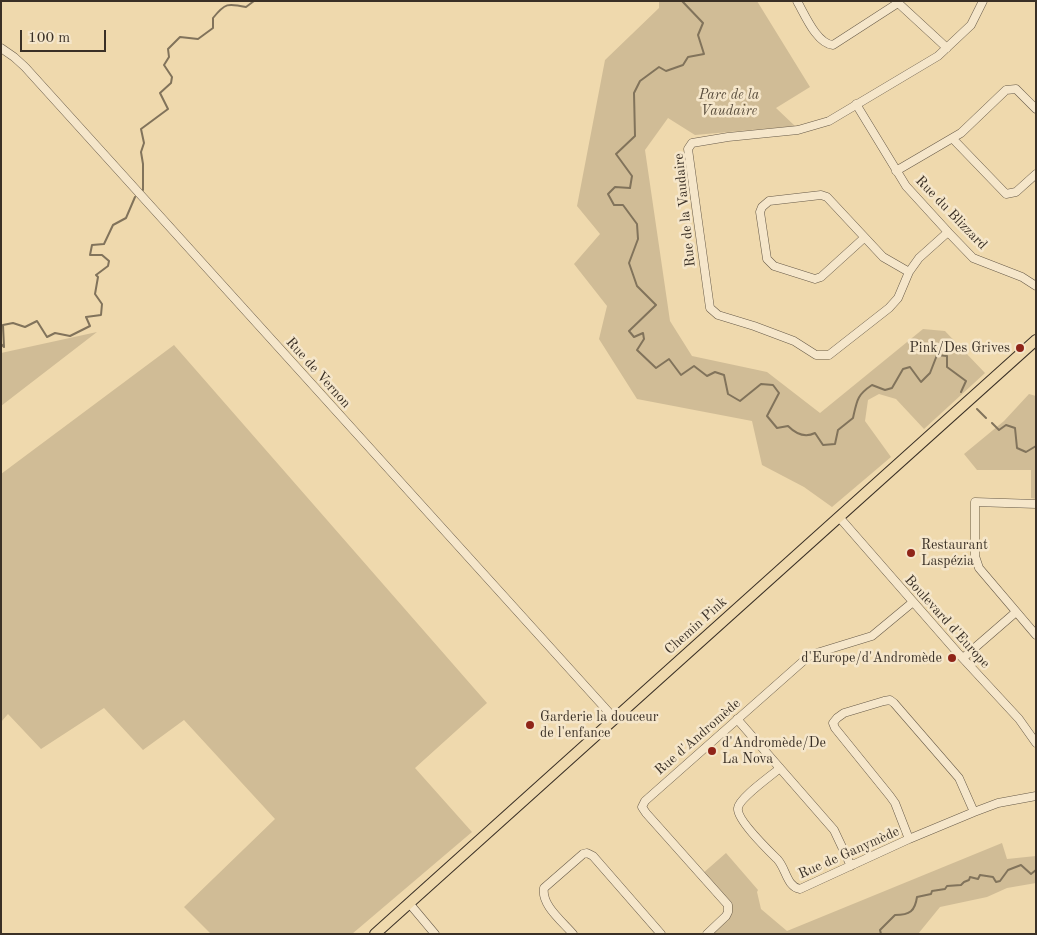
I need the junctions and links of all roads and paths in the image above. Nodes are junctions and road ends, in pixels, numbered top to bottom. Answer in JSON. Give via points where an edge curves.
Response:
{"nodes":[{"id":1,"x":797,"y":1,"type":"edge"},
{"id":2,"x":983,"y":1,"type":"edge"},
{"id":3,"x":897,"y":2,"type":"edge"},
{"id":4,"x":1,"y":48,"type":"edge"},
{"id":5,"x":947,"y":48,"type":"junction"},
{"id":6,"x":856,"y":104,"type":"junction"},
{"id":7,"x":1036,"y":109,"type":"edge"},
{"id":8,"x":952,"y":139,"type":"junction"},
{"id":9,"x":896,"y":171,"type":"junction"},
{"id":10,"x":1036,"y":174,"type":"edge"},
{"id":11,"x":948,"y":232,"type":"junction"},
{"id":12,"x":864,"y":238,"type":"junction"},
{"id":13,"x":909,"y":272,"type":"junction"},
{"id":14,"x":1036,"y":286,"type":"edge"},
{"id":15,"x":1036,"y":340,"type":"edge"},
{"id":16,"x":1036,"y":504,"type":"edge"},
{"id":17,"x":839,"y":517,"type":"junction"},
{"id":18,"x":913,"y":602,"type":"junction"},
{"id":19,"x":1016,"y":612,"type":"junction"},
{"id":20,"x":1036,"y":635,"type":"edge"},
{"id":21,"x":963,"y":658,"type":"junction"},
{"id":22,"x":614,"y":718,"type":"junction"},
{"id":23,"x":736,"y":719,"type":"junction"},
{"id":24,"x":1036,"y":743,"type":"edge"},
{"id":25,"x":780,"y":768,"type":"junction"},
{"id":26,"x":1036,"y":796,"type":"edge"},
{"id":27,"x":974,"y":812,"type":"junction"},
{"id":28,"x":909,"y":839,"type":"junction"},
{"id":29,"x":851,"y":866,"type":"junction"},
{"id":30,"x":409,"y":904,"type":"junction"},
{"id":31,"x":375,"y":934,"type":"edge"},
{"id":32,"x":435,"y":934,"type":"edge"},
{"id":33,"x":573,"y":934,"type":"edge"},
{"id":34,"x":661,"y":934,"type":"edge"},
{"id":35,"x":707,"y":934,"type":"edge"}],
"edges":[{"from":1,"to":3,"type":"street","via":[[826,45],[833,45]]},
{"from":2,"to":5,"type":"street","name":"Rue de la Vaudaire","via":[[971,24]]},
{"from":3,"to":5,"type":"street"},
{"from":4,"to":22,"type":"street","name":"Rue de Vernon","via":[[25,67]]},
{"from":5,"to":6,"type":"street","name":"Rue de la Vaudaire"},
{"from":6,"to":9,"type":"street","name":"Rue du Blizzard"},
{"from":6,"to":13,"type":"street","name":"Rue de la Vaudaire","via":[[830,121],[798,130],[728,136],[692,143],[688,149],[690,168],[710,308],[718,315],[794,341],[816,355],[829,355],[889,308],[898,298]]},
{"from":7,"to":8,"type":"street","via":[[1016,89],[1006,90]]},
{"from":8,"to":9,"type":"street"},
{"from":8,"to":10,"type":"street","via":[[1006,194],[1016,192]]},
{"from":9,"to":11,"type":"street","name":"Rue du Blizzard"},
{"from":11,"to":13,"type":"street","name":"Rue de la Vaudaire","via":[[919,258]]},
{"from":11,"to":14,"type":"street","name":"Rue du Blizzard","via":[[973,258],[1022,277]]},
{"from":12,"to":12,"type":"street","via":[[827,197],[821,195],[770,202],[760,212],[767,259],[774,266],[815,279],[822,277]]},
{"from":12,"to":13,"type":"street","via":[[883,257]]},
{"from":15,"to":17,"type":"main road","name":"Chemin Pink"},
{"from":16,"to":19,"type":"street","via":[[975,502],[976,564]]},
{"from":17,"to":18,"type":"street","name":"Boulevard d'Europe"},
{"from":17,"to":22,"type":"main road","name":"Chemin Pink"},
{"from":18,"to":21,"type":"street","name":"Boulevard d'Europe"},
{"from":18,"to":23,"type":"street","name":"Rue d'Andromède","via":[[872,636],[809,656]]},
{"from":19,"to":20,"type":"street"},
{"from":19,"to":21,"type":"street"},
{"from":21,"to":24,"type":"street","name":"Boulevard d'Europe"},
{"from":22,"to":30,"type":"main road","name":"Chemin Pink"},
{"from":23,"to":25,"type":"street"},
{"from":23,"to":35,"type":"street","name":"Rue d'Andromède","via":[[644,801],[642,807],[728,905],[726,916]]},
{"from":25,"to":29,"type":"street","via":[[834,830]]},
{"from":25,"to":29,"type":"street","name":"Rue de Ganymède","via":[[740,803],[738,811],[742,820],[780,862],[791,885],[797,889]]},
{"from":26,"to":27,"type":"street","name":"Rue de Ganymède","via":[[998,803]]},
{"from":27,"to":28,"type":"street","name":"Rue de Ganymède"},
{"from":27,"to":28,"type":"street","via":[[960,778],[890,700],[840,715],[833,722],[835,728],[895,803]]},
{"from":28,"to":29,"type":"street","name":"Rue de Ganymède"},
{"from":30,"to":31,"type":"main road","name":"Chemin Pink"},
{"from":30,"to":32,"type":"street"},
{"from":33,"to":34,"type":"street","via":[[548,904],[543,895],[544,888],[586,853],[593,856]]}]}
